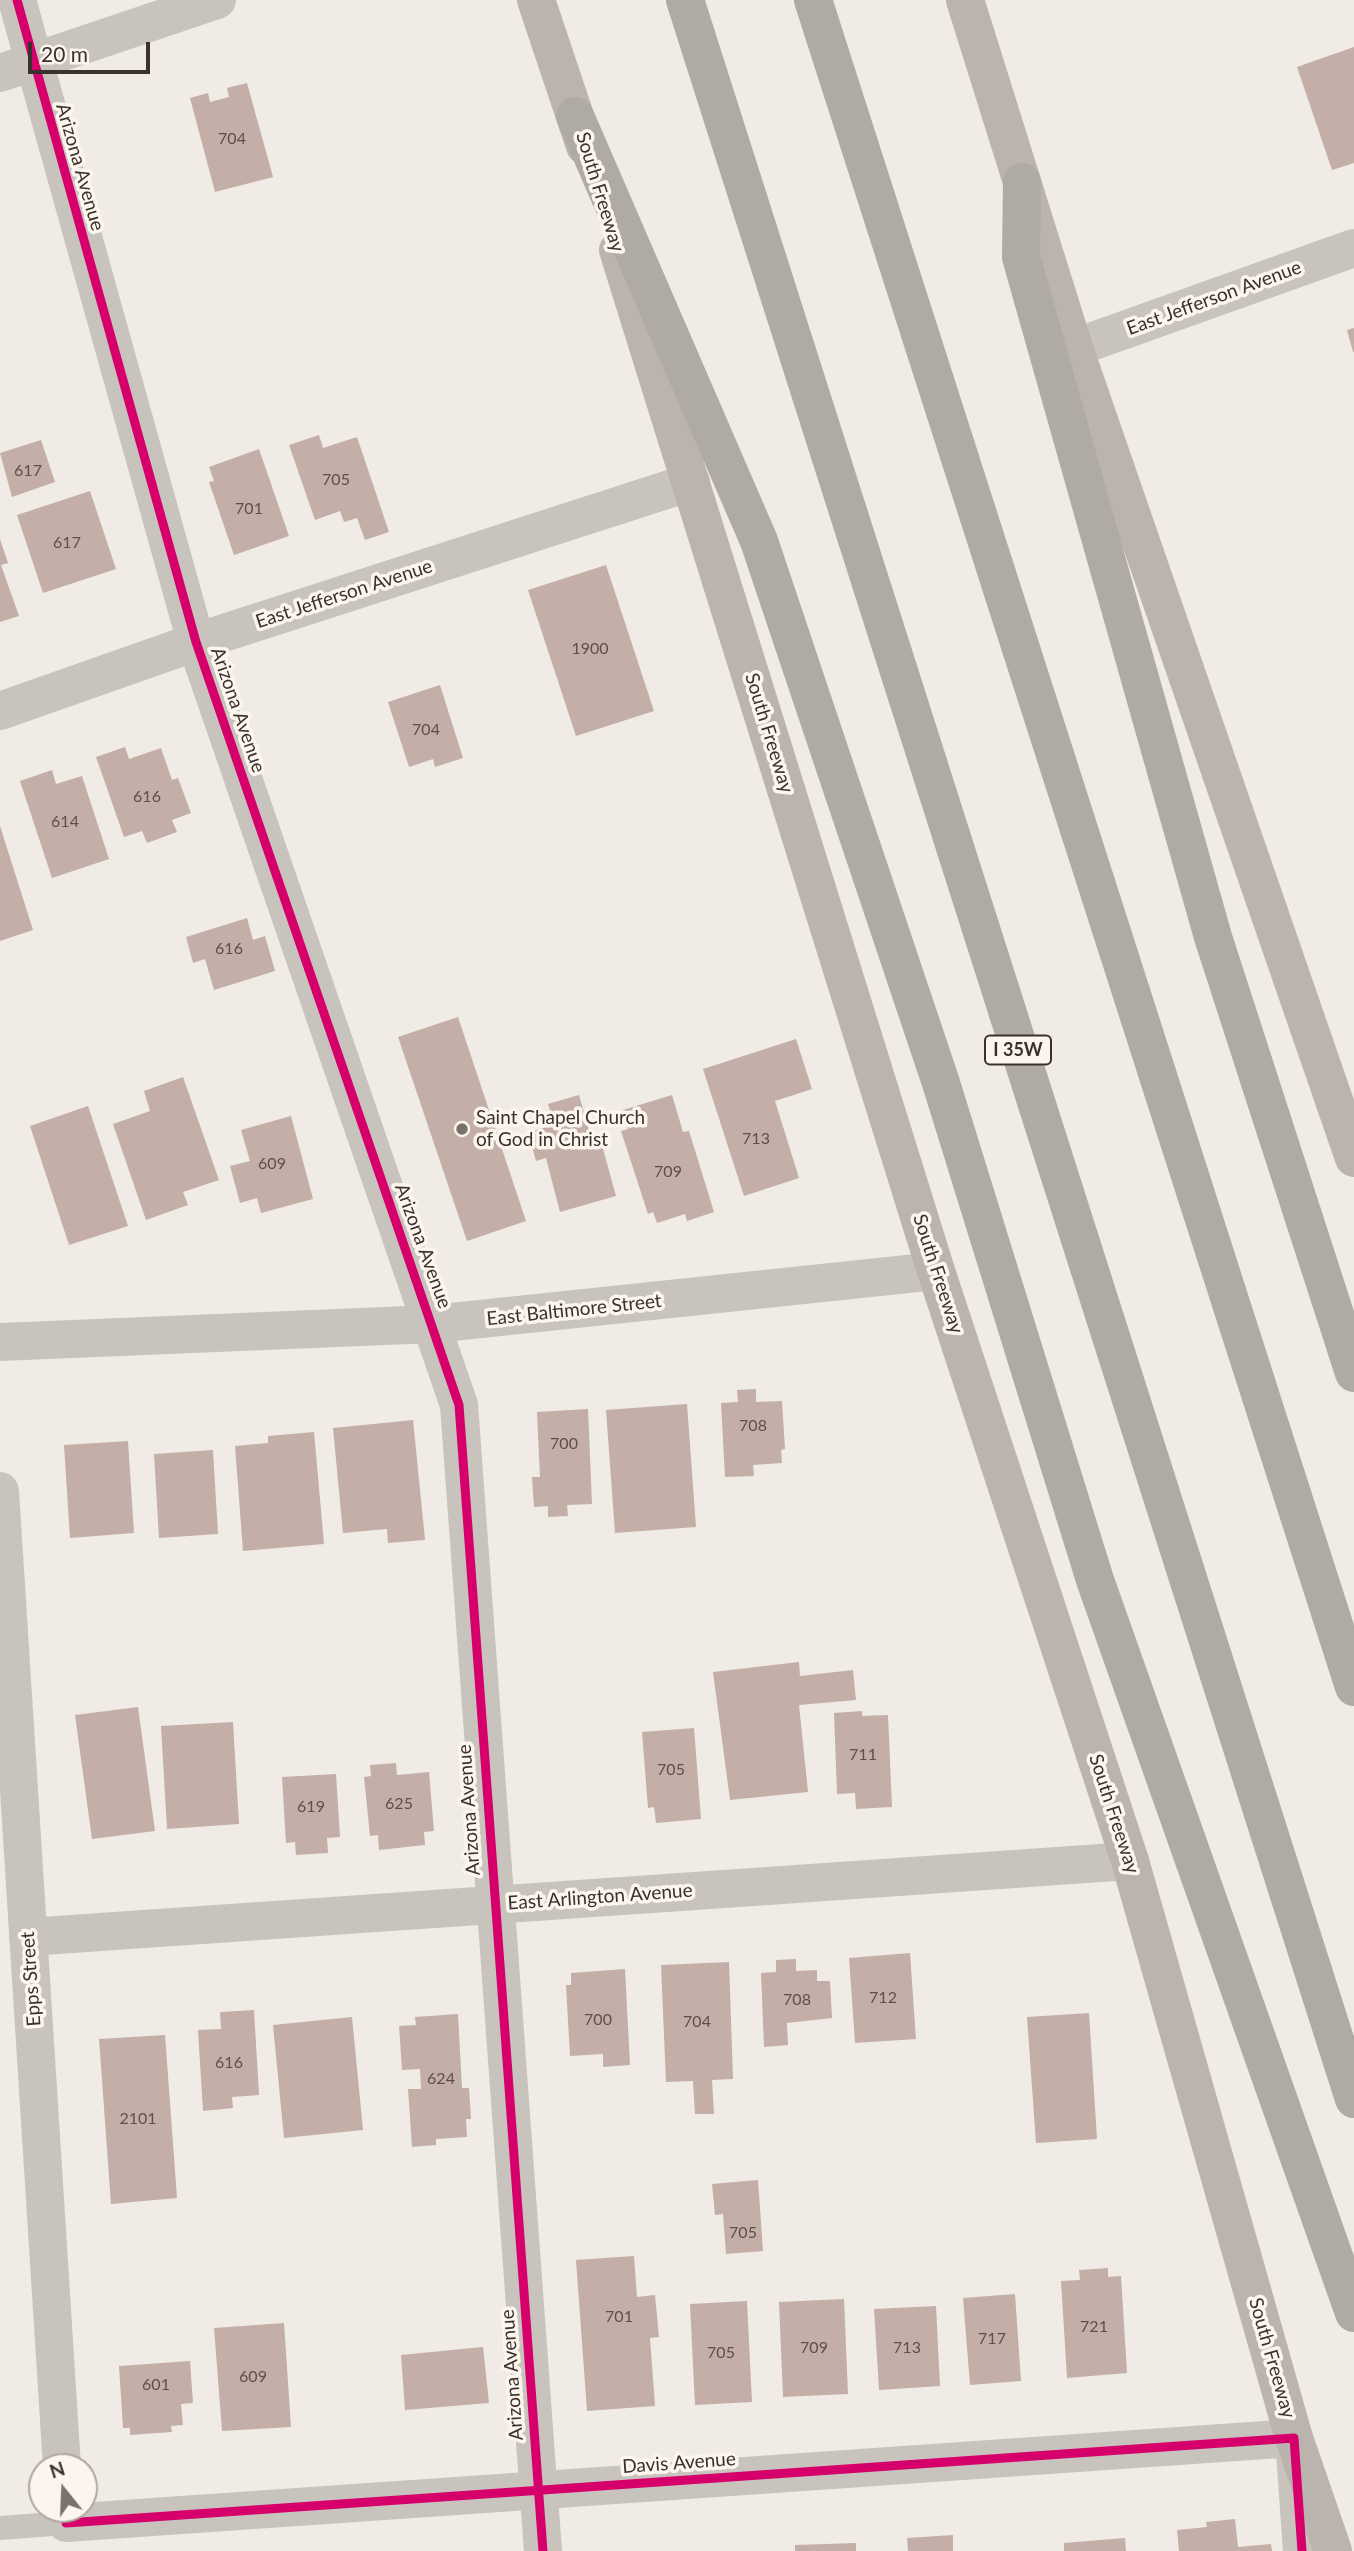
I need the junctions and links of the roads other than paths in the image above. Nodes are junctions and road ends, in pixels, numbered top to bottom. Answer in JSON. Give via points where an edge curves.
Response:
{"nodes":[{"id":1,"x":17,"y":0,"type":"edge"},
{"id":2,"x":216,"y":0,"type":"edge"},
{"id":3,"x":536,"y":0,"type":"edge"},
{"id":4,"x":685,"y":0,"type":"edge"},
{"id":5,"x":813,"y":0,"type":"edge"},
{"id":6,"x":965,"y":0,"type":"edge"},
{"id":7,"x":16,"y":68,"type":"edge"},
{"id":8,"x":575,"y":116,"type":"junction"},
{"id":9,"x":1022,"y":182,"type":"junction"},
{"id":10,"x":1354,"y":248,"type":"edge"},
{"id":11,"x":1074,"y":348,"type":"junction"},
{"id":12,"x":691,"y":482,"type":"junction"},
{"id":13,"x":196,"y":642,"type":"junction"},
{"id":14,"x":0,"y":711,"type":"edge"},
{"id":15,"x":1354,"y":1158,"type":"edge"},
{"id":16,"x":936,"y":1271,"type":"junction"},
{"id":17,"x":433,"y":1324,"type":"junction"},
{"id":18,"x":0,"y":1342,"type":"edge"},
{"id":19,"x":1354,"y":1373,"type":"edge"},
{"id":20,"x":0,"y":1491,"type":"edge"},
{"id":21,"x":1354,"y":1687,"type":"edge"},
{"id":22,"x":1130,"y":1861,"type":"junction"},
{"id":23,"x":494,"y":1905,"type":"junction"},
{"id":24,"x":28,"y":1937,"type":"junction"},
{"id":25,"x":1354,"y":2099,"type":"edge"},
{"id":26,"x":1354,"y":2313,"type":"edge"},
{"id":27,"x":1294,"y":2438,"type":"junction"},
{"id":28,"x":61,"y":2453,"type":"edge"},
{"id":29,"x":538,"y":2490,"type":"junction"},
{"id":30,"x":0,"y":2528,"type":"edge"},
{"id":31,"x":66,"y":2528,"type":"edge"},
{"id":32,"x":543,"y":2551,"type":"edge"},
{"id":33,"x":1302,"y":2551,"type":"edge"},
{"id":34,"x":1333,"y":2551,"type":"edge"}],
"edges":[{"from":1,"to":7,"type":"street","name":"Arizona Avenue"},
{"from":2,"to":7,"type":"street"},
{"from":3,"to":8,"type":"main road","name":"South Freeway"},
{"from":4,"to":25,"type":"highway","number":"I 35W"},
{"from":5,"to":21,"type":"highway"},
{"from":6,"to":9,"type":"main road"},
{"from":7,"to":13,"type":"street","name":"Arizona Avenue"},
{"from":8,"to":12,"type":"main road","name":"South Freeway"},
{"from":8,"to":26,"type":"highway","via":[[759,541],[941,1083],[1095,1580]]},
{"from":9,"to":11,"type":"main road"},
{"from":9,"to":19,"type":"highway","via":[[1021,257],[1213,937]]},
{"from":10,"to":11,"type":"street","name":"East Jefferson Avenue"},
{"from":11,"to":15,"type":"main road"},
{"from":12,"to":13,"type":"street","name":"East Jefferson Avenue"},
{"from":12,"to":16,"type":"main road","name":"South Freeway"},
{"from":13,"to":14,"type":"street","name":"East Jefferson Avenue"},
{"from":13,"to":17,"type":"street","name":"Arizona Avenue"},
{"from":16,"to":17,"type":"street","name":"East Baltimore Street"},
{"from":16,"to":22,"type":"main road","name":"South Freeway"},
{"from":17,"to":18,"type":"street","name":"East Baltimore Street"},
{"from":17,"to":23,"type":"street","name":"Arizona Avenue","via":[[459,1405]]},
{"from":20,"to":24,"type":"street","name":"Epps Street"},
{"from":22,"to":23,"type":"street","name":"East Arlington Avenue"},
{"from":22,"to":27,"type":"main road","name":"South Freeway"},
{"from":23,"to":24,"type":"street","name":"East Arlington Avenue"},
{"from":23,"to":29,"type":"street","name":"Arizona Avenue"},
{"from":24,"to":28,"type":"street","name":"Epps Street"},
{"from":27,"to":29,"type":"street","name":"Davis Avenue"},
{"from":27,"to":33,"type":"street"},
{"from":27,"to":34,"type":"main road","name":"South Freeway"},
{"from":29,"to":31,"type":"street","name":"Davis Avenue"},
{"from":29,"to":32,"type":"street","name":"Arizona Avenue"},
{"from":30,"to":31,"type":"lane"}]}
